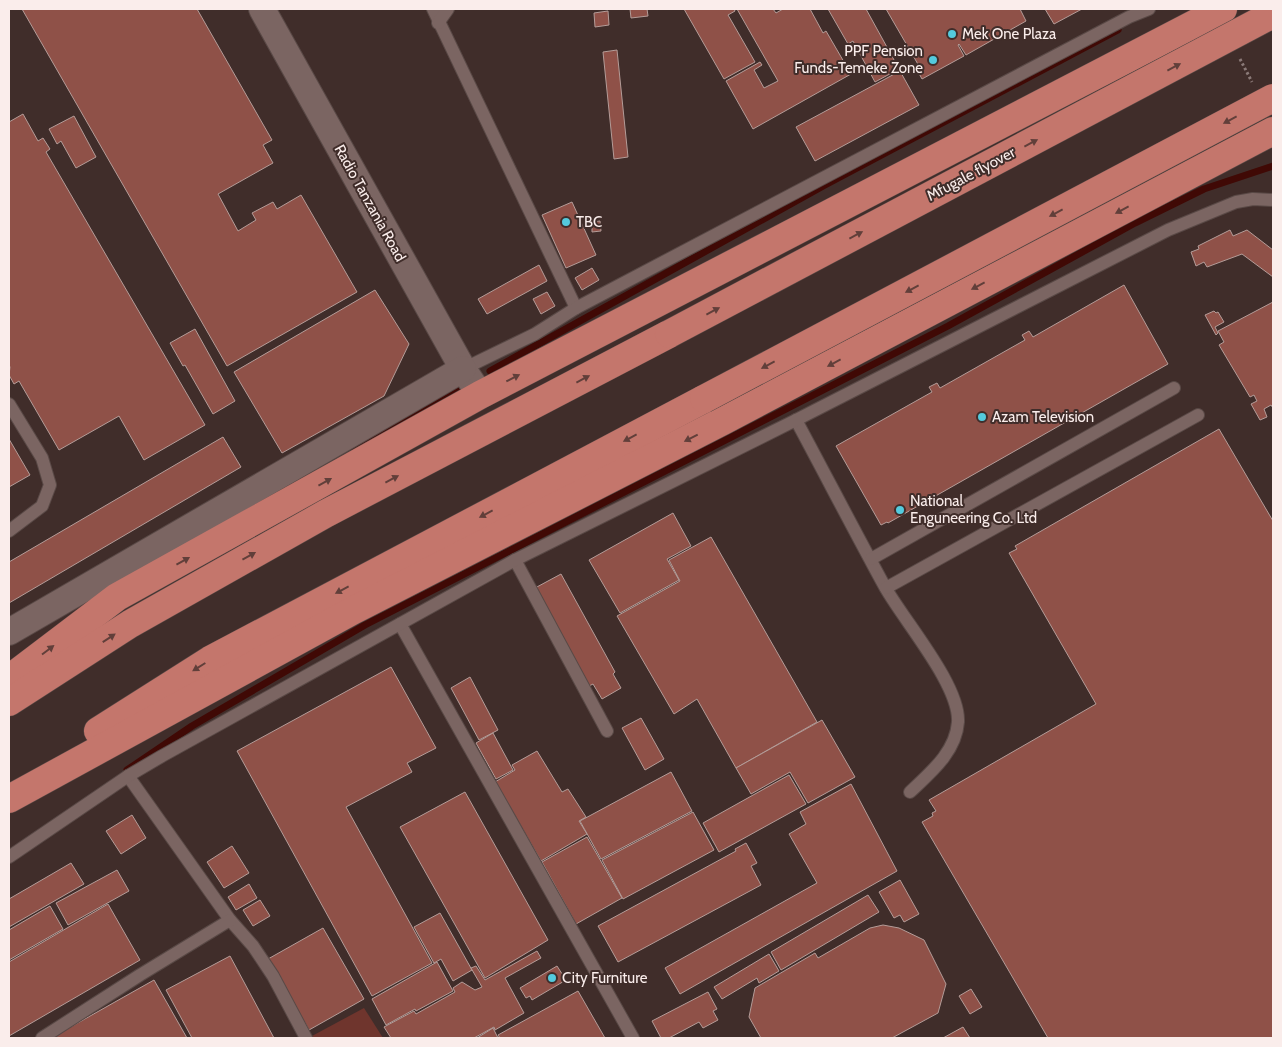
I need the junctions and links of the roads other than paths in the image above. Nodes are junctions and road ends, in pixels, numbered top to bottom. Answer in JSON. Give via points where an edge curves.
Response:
{"nodes":[{"id":1,"x":262,"y":9,"type":"edge"},
{"id":2,"x":433,"y":9,"type":"edge"},
{"id":3,"x":448,"y":9,"type":"edge"},
{"id":4,"x":1149,"y":9,"type":"edge"},
{"id":5,"x":1188,"y":9,"type":"edge"},
{"id":6,"x":1223,"y":9,"type":"edge"},
{"id":7,"x":1273,"y":14,"type":"edge"},
{"id":8,"x":438,"y":23,"type":"junction"},
{"id":9,"x":1158,"y":43,"type":"junction"},
{"id":10,"x":1265,"y":94,"type":"edge"},
{"id":11,"x":1273,"y":131,"type":"edge"},
{"id":12,"x":1273,"y":148,"type":"edge"},
{"id":13,"x":1156,"y":192,"type":"junction"},
{"id":14,"x":1273,"y":200,"type":"edge"},
{"id":15,"x":576,"y":308,"type":"junction"},
{"id":16,"x":463,"y":369,"type":"junction"},
{"id":17,"x":1174,"y":388,"type":"dead end"},
{"id":18,"x":480,"y":395,"type":"junction"},
{"id":19,"x":9,"y":404,"type":"edge"},
{"id":20,"x":1198,"y":415,"type":"dead end"},
{"id":21,"x":796,"y":420,"type":"junction"},
{"id":22,"x":9,"y":531,"type":"edge"},
{"id":23,"x":515,"y":560,"type":"junction"},
{"id":24,"x":872,"y":560,"type":"junction"},
{"id":25,"x":886,"y":588,"type":"junction"},
{"id":26,"x":400,"y":624,"type":"junction"},
{"id":27,"x":9,"y":632,"type":"edge"},
{"id":28,"x":9,"y":679,"type":"edge"},
{"id":29,"x":9,"y":702,"type":"edge"},
{"id":30,"x":607,"y":731,"type":"dead end"},
{"id":31,"x":128,"y":776,"type":"junction"},
{"id":32,"x":9,"y":788,"type":"edge"},
{"id":33,"x":910,"y":792,"type":"dead end"},
{"id":34,"x":9,"y":799,"type":"edge"},
{"id":35,"x":9,"y":856,"type":"edge"},
{"id":36,"x":230,"y":920,"type":"junction"},
{"id":37,"x":42,"y":1038,"type":"edge"},
{"id":38,"x":306,"y":1038,"type":"edge"},
{"id":39,"x":633,"y":1038,"type":"edge"}],
"edges":[{"from":1,"to":16,"type":"street","name":"Radio Tanzania Road"},
{"from":2,"to":8,"type":"lane"},
{"from":3,"to":8,"type":"lane"},
{"from":4,"to":15,"type":"lane","via":[[1128,17]]},
{"from":5,"to":9,"type":"highway"},
{"from":6,"to":9,"type":"highway"},
{"from":29,"to":7,"type":"highway","name":"Mfugale flyover","one_way":true,"bridge":true,"via":[[130,624],[325,514]]},
{"from":8,"to":15,"type":"lane"},
{"from":18,"to":9,"type":"highway","one_way":true},
{"from":10,"to":32,"type":"highway","one_way":true,"bridge":true,"via":[[704,399],[210,660]]},
{"from":11,"to":13,"type":"highway"},
{"from":12,"to":13,"type":"highway"},
{"from":13,"to":34,"type":"highway","one_way":true,"via":[[723,422],[354,610]]},
{"from":14,"to":21,"type":"lane","via":[[1236,202],[1168,230]]},
{"from":15,"to":16,"type":"lane","via":[[535,334]]},
{"from":16,"to":18,"type":"street","name":"Radio Tanzania Road"},
{"from":16,"to":27,"type":"street"},
{"from":17,"to":24,"type":"lane"},
{"from":28,"to":18,"type":"highway","one_way":true,"via":[[117,598]]},
{"from":19,"to":22,"type":"lane","via":[[42,458],[50,485],[42,506]]},
{"from":20,"to":25,"type":"lane"},
{"from":21,"to":23,"type":"lane"},
{"from":21,"to":24,"type":"lane"},
{"from":23,"to":26,"type":"lane"},
{"from":23,"to":30,"type":"lane"},
{"from":24,"to":25,"type":"lane"},
{"from":25,"to":33,"type":"lane","via":[[954,697],[958,722],[951,748]]},
{"from":26,"to":31,"type":"lane"},
{"from":26,"to":39,"type":"lane"},
{"from":31,"to":35,"type":"lane"},
{"from":31,"to":36,"type":"lane"},
{"from":36,"to":37,"type":"lane"},
{"from":36,"to":38,"type":"lane","via":[[273,976]]}]}
